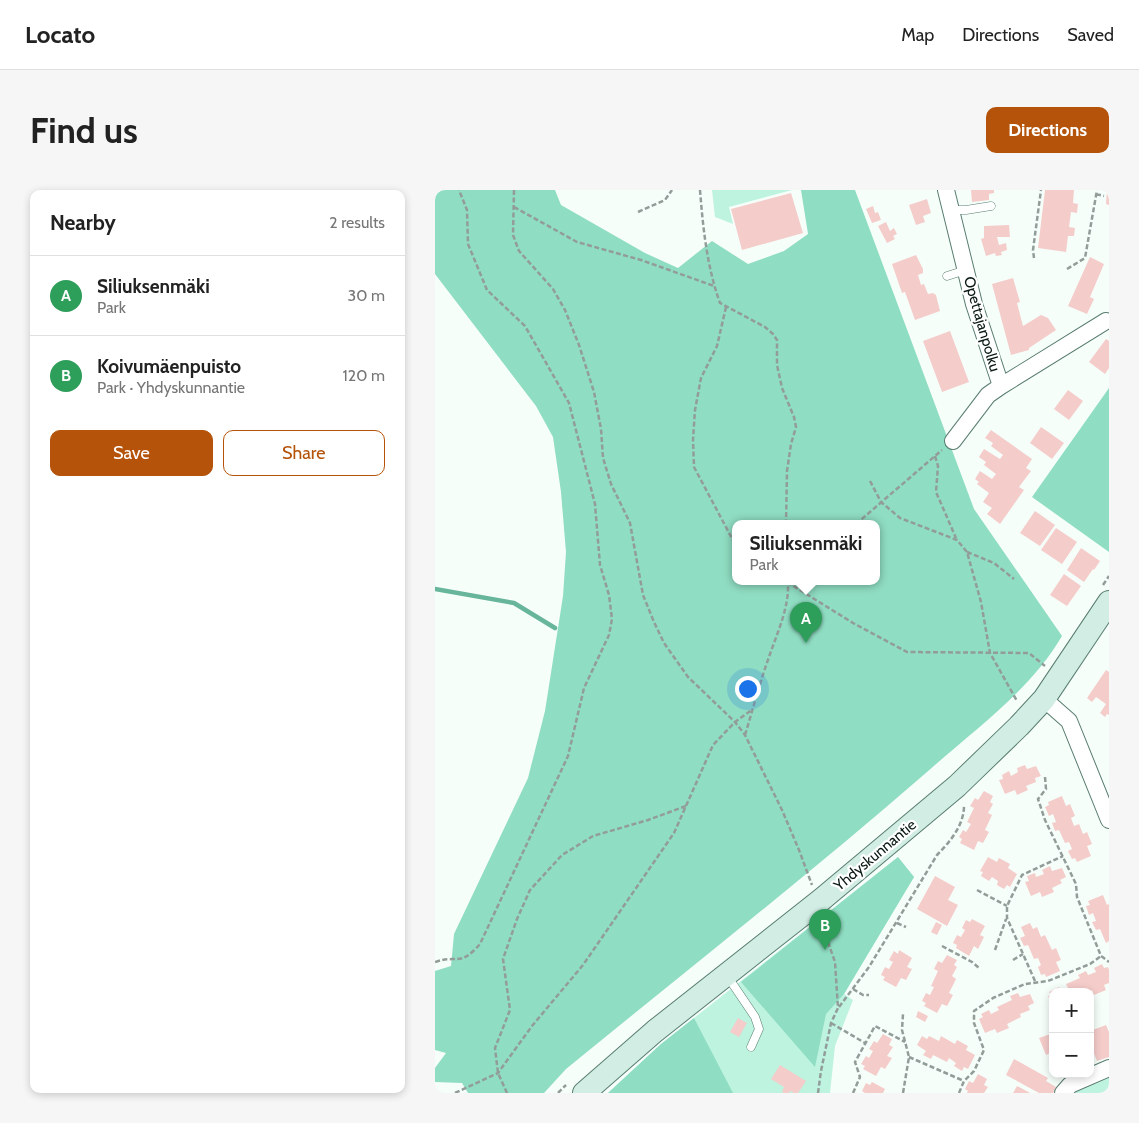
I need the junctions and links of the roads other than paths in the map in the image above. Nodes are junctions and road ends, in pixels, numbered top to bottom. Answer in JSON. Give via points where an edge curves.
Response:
{"nodes":[{"id":1,"x":946,"y":190,"type":"edge"},
{"id":2,"x":991,"y":206,"type":"dead end"},
{"id":3,"x":951,"y":210,"type":"junction"},
{"id":4,"x":966,"y":270,"type":"junction"},
{"id":5,"x":947,"y":276,"type":"dead end"},
{"id":6,"x":1106,"y":322,"type":"dead end"},
{"id":7,"x":1001,"y":386,"type":"junction"},
{"id":8,"x":953,"y":441,"type":"road end"},
{"id":9,"x":1109,"y":602,"type":"edge"},
{"id":10,"x":1044,"y":699,"type":"junction"},
{"id":11,"x":1109,"y":820,"type":"edge"},
{"id":12,"x":727,"y":975,"type":"junction"},
{"id":13,"x":751,"y":1047,"type":"dead end"},
{"id":14,"x":1109,"y":1068,"type":"edge"},
{"id":15,"x":584,"y":1093,"type":"edge"},
{"id":16,"x":1063,"y":1093,"type":"edge"}],
"edges":[{"from":1,"to":3,"type":"street","name":"Opettajanpolku"},
{"from":2,"to":3,"type":"lane"},
{"from":3,"to":4,"type":"street","name":"Opettajanpolku"},
{"from":4,"to":5,"type":"lane"},
{"from":4,"to":7,"type":"street","name":"Opettajanpolku"},
{"from":6,"to":7,"type":"street"},
{"from":7,"to":8,"type":"street","name":"Opettajanpolku","via":[[989,395]]},
{"from":9,"to":10,"type":"main road","name":"Yhdyskunnantie"},
{"from":10,"to":11,"type":"street","via":[[1069,721]]},
{"from":10,"to":12,"type":"main road","name":"Yhdyskunnantie","via":[[909,831]]},
{"from":12,"to":13,"type":"lane","via":[[759,1029]]},
{"from":12,"to":15,"type":"main road","name":"Yhdyskunnantie","via":[[655,1031]]},
{"from":14,"to":16,"type":"street","via":[[1075,1082]]}]}
